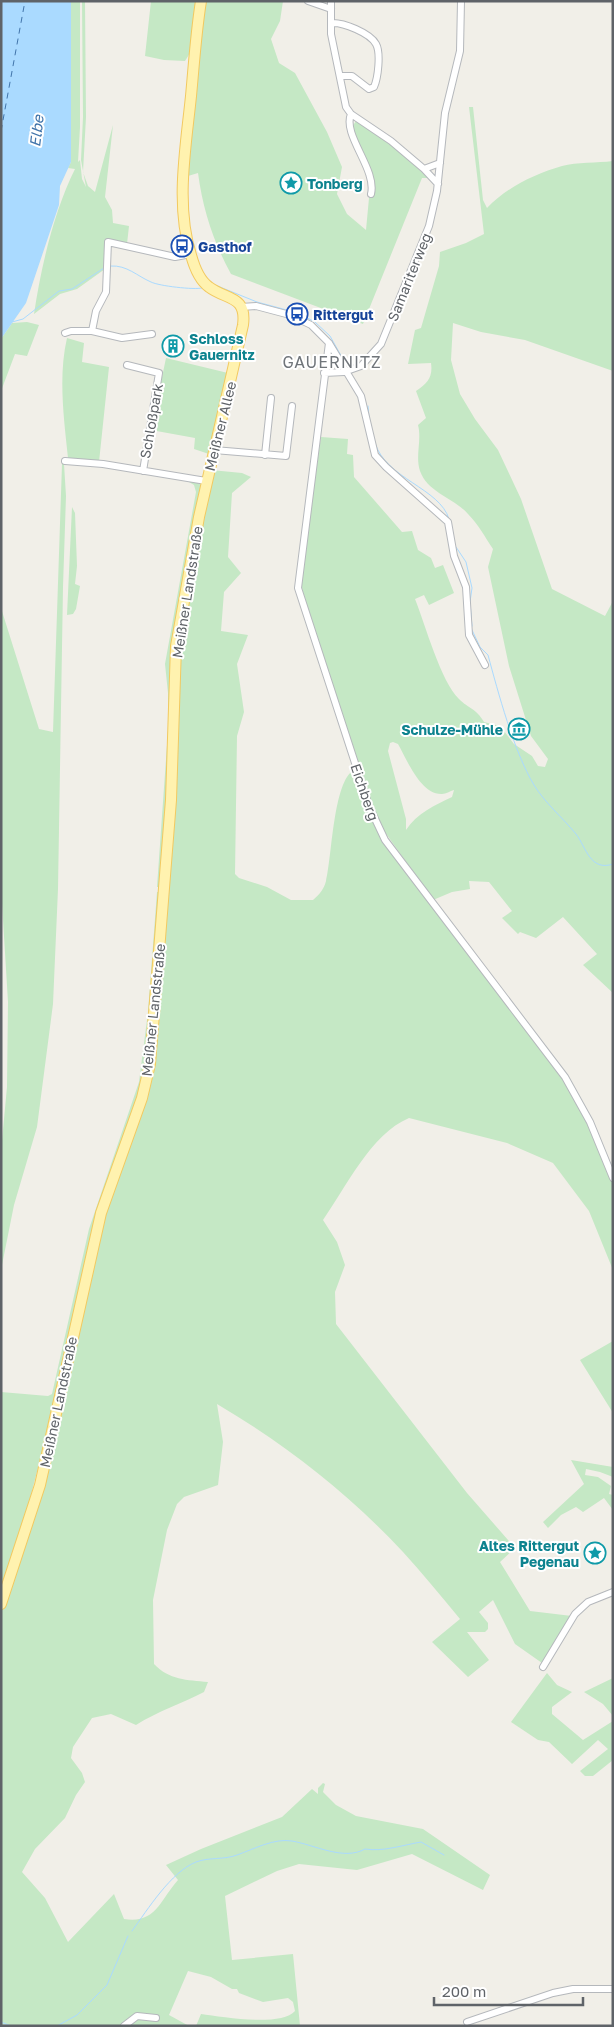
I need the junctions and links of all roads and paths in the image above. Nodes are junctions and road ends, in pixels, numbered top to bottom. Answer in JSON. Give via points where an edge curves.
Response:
{"nodes":[{"id":1,"x":201,"y":1,"type":"edge"},
{"id":2,"x":308,"y":1,"type":"edge"},
{"id":3,"x":331,"y":1,"type":"edge"},
{"id":4,"x":461,"y":1,"type":"edge"},
{"id":5,"x":331,"y":9,"type":"junction"},
{"id":6,"x":331,"y":26,"type":"junction"},
{"id":7,"x":340,"y":76,"type":"junction"},
{"id":8,"x":352,"y":114,"type":"junction"},
{"id":9,"x":440,"y":163,"type":"junction"},
{"id":10,"x":424,"y":169,"type":"junction"},
{"id":11,"x":438,"y":184,"type":"junction"},
{"id":12,"x":371,"y":194,"type":"dead end"},
{"id":13,"x":191,"y":254,"type":"junction"},
{"id":14,"x":241,"y":307,"type":"junction"},
{"id":15,"x":92,"y":331,"type":"junction"},
{"id":16,"x":65,"y":333,"type":"dead end"},
{"id":17,"x":152,"y":334,"type":"dead end"},
{"id":18,"x":329,"y":343,"type":"junction"},
{"id":19,"x":127,"y":365,"type":"dead end"},
{"id":20,"x":347,"y":371,"type":"junction"},
{"id":21,"x":324,"y":373,"type":"junction"},
{"id":22,"x":271,"y":398,"type":"dead end"},
{"id":23,"x":292,"y":406,"type":"dead end"},
{"id":24,"x":214,"y":450,"type":"junction"},
{"id":25,"x":265,"y":456,"type":"junction"},
{"id":26,"x":66,"y":461,"type":"dead end"},
{"id":27,"x":143,"y":471,"type":"junction"},
{"id":28,"x":206,"y":481,"type":"junction"},
{"id":29,"x":198,"y":517,"type":"joint"},
{"id":30,"x":485,"y":665,"type":"dead end"},
{"id":31,"x":613,"y":1178,"type":"edge"},
{"id":32,"x":613,"y":1592,"type":"edge"},
{"id":33,"x":1,"y":1604,"type":"edge"},
{"id":34,"x":544,"y":1667,"type":"dead end"},
{"id":35,"x":613,"y":1989,"type":"edge"},
{"id":36,"x":156,"y":2018,"type":"dead end"},
{"id":37,"x":466,"y":2022,"type":"dead end"},
{"id":38,"x":124,"y":2026,"type":"edge"}],
"edges":[{"from":1,"to":13,"type":"main road","via":[[187,141],[184,209]]},
{"from":2,"to":5,"type":"street"},
{"from":3,"to":5,"type":"street"},
{"from":4,"to":9,"type":"street","name":"Samariterweg","via":[[460,50],[445,113]]},
{"from":5,"to":6,"type":"street"},
{"from":6,"to":7,"type":"street"},
{"from":6,"to":7,"type":"street","via":[[344,23],[374,41],[378,48],[374,87],[369,88],[352,76]]},
{"from":7,"to":8,"type":"street","via":[[344,101]]},
{"from":8,"to":10,"type":"street"},
{"from":8,"to":12,"type":"street","via":[[350,127],[369,174]]},
{"from":9,"to":10,"type":"street"},
{"from":9,"to":11,"type":"street","name":"Samariterweg"},
{"from":10,"to":11,"type":"street"},
{"from":11,"to":20,"type":"street","name":"Samariterweg","via":[[430,226],[381,344],[364,363]]},
{"from":13,"to":14,"type":"main road","via":[[204,282],[211,289],[237,301]]},
{"from":13,"to":15,"type":"street","via":[[175,257],[108,242],[106,292],[96,311]]},
{"from":14,"to":18,"type":"street","via":[[256,306],[295,317],[311,325]]},
{"from":14,"to":24,"type":"main road","name":"Meißner Allee","via":[[243,325]]},
{"from":15,"to":16,"type":"street","via":[[71,330]]},
{"from":15,"to":17,"type":"street","via":[[122,338]]},
{"from":18,"to":20,"type":"street"},
{"from":18,"to":21,"type":"street","name":"Eichberg"},
{"from":19,"to":27,"type":"street","name":"Schloßpark","via":[[159,373]]},
{"from":20,"to":21,"type":"street"},
{"from":20,"to":30,"type":"street","via":[[364,404],[375,455],[448,522],[454,556],[466,587],[469,636]]},
{"from":21,"to":31,"type":"street","name":"Eichberg","via":[[298,588],[369,806],[385,840],[565,1077],[590,1122]]},
{"from":22,"to":25,"type":"street"},
{"from":23,"to":25,"type":"street","via":[[286,456]]},
{"from":24,"to":25,"type":"street"},
{"from":24,"to":28,"type":"main road","name":"Meißner Allee"},
{"from":26,"to":27,"type":"street","name":"Schloßpark"},
{"from":27,"to":28,"type":"street","name":"Schloßpark"},
{"from":28,"to":29,"type":"main road","name":"Meißner Allee"},
{"from":29,"to":33,"type":"main road","name":"Meißner Landstraße","via":[[176,646],[171,800],[150,1064],[142,1098],[101,1213],[40,1485]]},
{"from":32,"to":34,"type":"street","via":[[588,1602],[575,1614]]},
{"from":35,"to":37,"type":"street","via":[[553,1993]]},
{"from":36,"to":38,"type":"street","via":[[137,2016]]}]}
